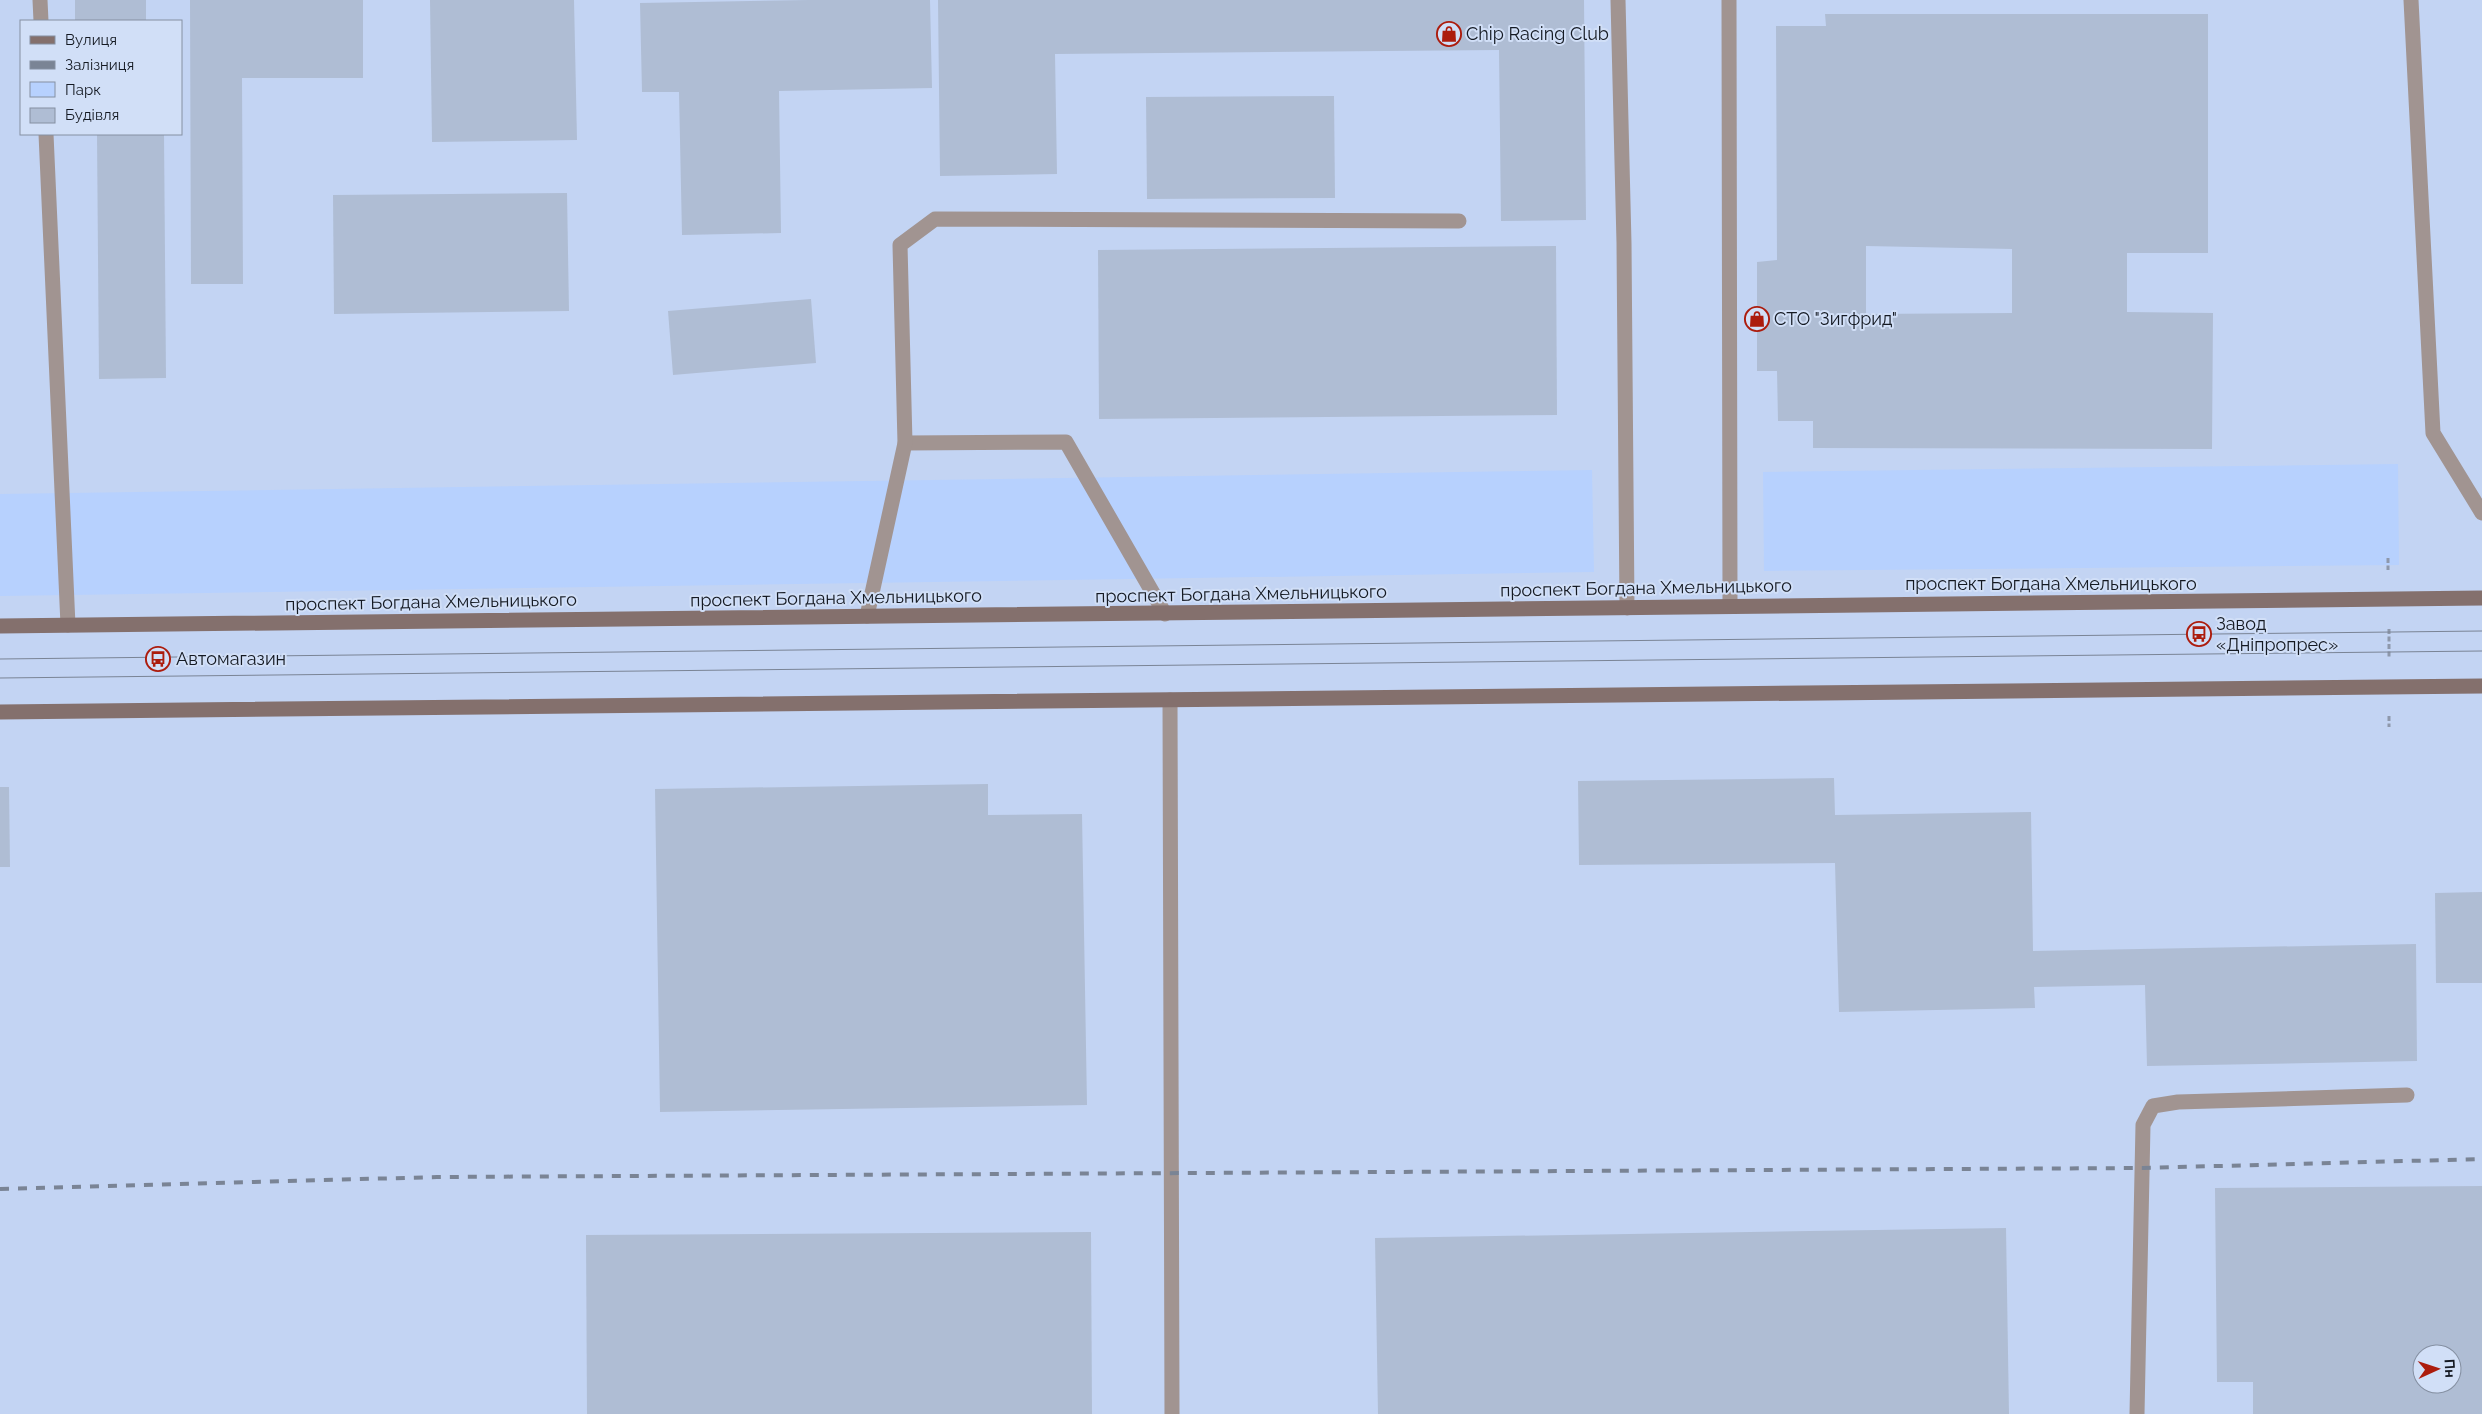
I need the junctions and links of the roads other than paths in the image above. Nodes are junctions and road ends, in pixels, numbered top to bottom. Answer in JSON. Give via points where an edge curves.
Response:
{"nodes":[{"id":1,"x":40,"y":0,"type":"edge"},
{"id":2,"x":1618,"y":0,"type":"edge"},
{"id":3,"x":1728,"y":0,"type":"edge"},
{"id":4,"x":2410,"y":0,"type":"edge"},
{"id":5,"x":41,"y":20,"type":"edge"},
{"id":6,"x":46,"y":135,"type":"edge"},
{"id":7,"x":1458,"y":220,"type":"dead end"},
{"id":8,"x":905,"y":443,"type":"junction"},
{"id":9,"x":2482,"y":513,"type":"edge"},
{"id":10,"x":2482,"y":598,"type":"edge"},
{"id":11,"x":1730,"y":606,"type":"junction"},
{"id":12,"x":1628,"y":608,"type":"junction"},
{"id":13,"x":1165,"y":614,"type":"junction"},
{"id":14,"x":866,"y":616,"type":"junction"},
{"id":15,"x":68,"y":625,"type":"junction"},
{"id":16,"x":0,"y":626,"type":"edge"},
{"id":17,"x":2482,"y":686,"type":"edge"},
{"id":18,"x":1170,"y":700,"type":"junction"},
{"id":19,"x":0,"y":712,"type":"edge"},
{"id":20,"x":2407,"y":1095,"type":"dead end"},
{"id":21,"x":1172,"y":1414,"type":"edge"},
{"id":22,"x":2137,"y":1414,"type":"edge"}],
"edges":[{"from":1,"to":5,"type":"lane"},
{"from":2,"to":12,"type":"lane"},
{"from":3,"to":11,"type":"lane"},
{"from":4,"to":9,"type":"lane","via":[[2433,433]]},
{"from":6,"to":15,"type":"lane"},
{"from":7,"to":8,"type":"lane","via":[[935,219],[900,245]]},
{"from":8,"to":13,"type":"lane","via":[[1066,442]]},
{"from":8,"to":14,"type":"lane"},
{"from":10,"to":11,"type":"main road","name":"проспект Богдана Хмельницького"},
{"from":11,"to":12,"type":"main road","name":"проспект Богдана Хмельницького"},
{"from":12,"to":13,"type":"main road","name":"проспект Богдана Хмельницького"},
{"from":13,"to":14,"type":"main road","name":"проспект Богдана Хмельницького"},
{"from":14,"to":15,"type":"main road","name":"проспект Богдана Хмельницького"},
{"from":15,"to":16,"type":"main road","name":"проспект Богдана Хмельницького"},
{"from":17,"to":18,"type":"main road"},
{"from":18,"to":19,"type":"main road"},
{"from":18,"to":21,"type":"lane"},
{"from":20,"to":22,"type":"lane","via":[[2178,1102],[2153,1106],[2143,1125]]}]}
